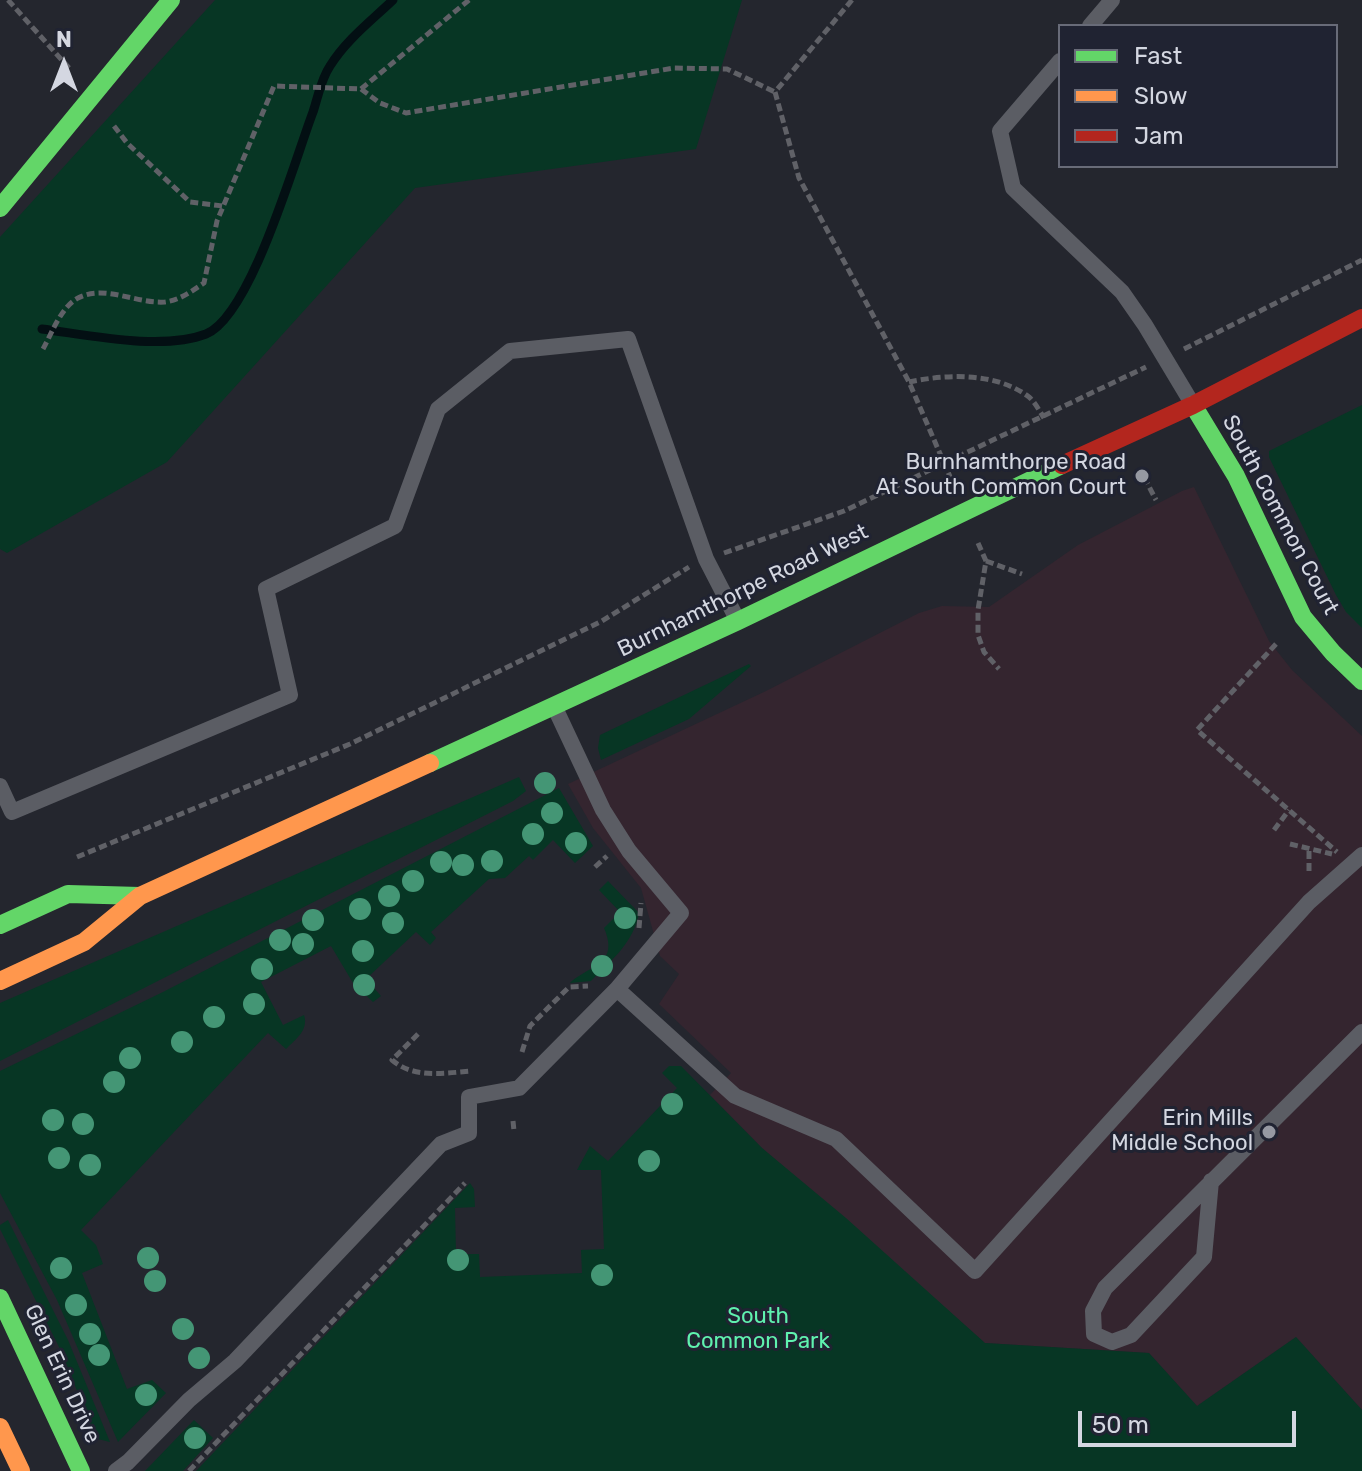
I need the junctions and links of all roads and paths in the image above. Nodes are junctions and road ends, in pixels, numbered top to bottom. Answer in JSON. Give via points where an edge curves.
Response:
{"nodes":[{"id":1,"x":171,"y":0,"type":"edge"},
{"id":2,"x":469,"y":0,"type":"edge"},
{"id":3,"x":852,"y":0,"type":"edge"},
{"id":4,"x":1112,"y":0,"type":"edge"},
{"id":5,"x":1092,"y":24,"type":"edge"},
{"id":6,"x":1058,"y":63,"type":"edge"},
{"id":7,"x":361,"y":89,"type":"junction"},
{"id":8,"x":775,"y":92,"type":"junction"},
{"id":9,"x":0,"y":208,"type":"edge"},
{"id":10,"x":1362,"y":260,"type":"edge"},
{"id":11,"x":1362,"y":318,"type":"edge"},
{"id":12,"x":43,"y":349,"type":"dead end"},
{"id":13,"x":1184,"y":349,"type":"dead end"},
{"id":14,"x":1138,"y":371,"type":"dead end"},
{"id":15,"x":909,"y":382,"type":"junction"},
{"id":16,"x":1193,"y":405,"type":"junction"},
{"id":17,"x":1044,"y":418,"type":"junction"},
{"id":18,"x":1144,"y":477,"type":"dead end"},
{"id":19,"x":956,"y":492,"type":"dead end"},
{"id":20,"x":1156,"y":500,"type":"dead end"},
{"id":21,"x":974,"y":533,"type":"dead end"},
{"id":22,"x":706,"y":559,"type":"junction"},
{"id":23,"x":986,"y":561,"type":"junction"},
{"id":24,"x":1022,"y":574,"type":"dead end"},
{"id":25,"x":738,"y":621,"type":"junction"},
{"id":26,"x":1276,"y":644,"type":"dead end"},
{"id":27,"x":999,"y":669,"type":"dead end"},
{"id":28,"x":1362,"y":681,"type":"edge"},
{"id":29,"x":555,"y":707,"type":"junction"},
{"id":30,"x":0,"y":786,"type":"edge"},
{"id":31,"x":1289,"y":810,"type":"junction"},
{"id":32,"x":1274,"y":830,"type":"dead end"},
{"id":33,"x":1290,"y":844,"type":"dead end"},
{"id":34,"x":1362,"y":855,"type":"edge"},
{"id":35,"x":71,"y":860,"type":"dead end"},
{"id":36,"x":613,"y":863,"type":"dead end"},
{"id":37,"x":595,"y":867,"type":"dead end"},
{"id":38,"x":639,"y":892,"type":"dead end"},
{"id":39,"x":140,"y":896,"type":"junction"},
{"id":40,"x":0,"y":925,"type":"edge"},
{"id":41,"x":634,"y":937,"type":"dead end"},
{"id":42,"x":0,"y":981,"type":"edge"},
{"id":43,"x":591,"y":985,"type":"dead end"},
{"id":44,"x":617,"y":989,"type":"junction"},
{"id":45,"x":1362,"y":1032,"type":"edge"},
{"id":46,"x":418,"y":1034,"type":"dead end"},
{"id":47,"x":520,"y":1060,"type":"dead end"},
{"id":48,"x":478,"y":1071,"type":"dead end"},
{"id":49,"x":513,"y":1121,"type":"dead end"},
{"id":50,"x":514,"y":1131,"type":"dead end"},
{"id":51,"x":1211,"y":1181,"type":"junction"},
{"id":52,"x":465,"y":1183,"type":"dead end"},
{"id":53,"x":0,"y":1298,"type":"edge"},
{"id":54,"x":0,"y":1427,"type":"edge"},
{"id":55,"x":21,"y":1471,"type":"edge"},
{"id":56,"x":81,"y":1471,"type":"edge"},
{"id":57,"x":116,"y":1471,"type":"edge"},
{"id":58,"x":189,"y":1471,"type":"edge"}],
"edges":[{"from":1,"to":9,"type":"main road"},
{"from":2,"to":7,"type":"path"},
{"from":3,"to":8,"type":"path"},
{"from":4,"to":5,"type":"lane"},
{"from":6,"to":16,"type":"lane","via":[[1000,131],[1013,188],[1122,292]]},
{"from":7,"to":8,"type":"path","via":[[406,113],[674,68],[727,69]]},
{"from":7,"to":12,"type":"path","via":[[274,86],[217,221],[204,283],[164,302],[97,293],[77,298],[62,313]]},
{"from":8,"to":15,"type":"path","via":[[799,178]]},
{"from":10,"to":13,"type":"path"},
{"from":11,"to":16,"type":"main road","name":"Burnhamthorpe Road West"},
{"from":14,"to":17,"type":"path"},
{"from":15,"to":17,"type":"path","via":[[967,376],[1005,385],[1030,398]]},
{"from":15,"to":19,"type":"path"},
{"from":16,"to":25,"type":"main road","name":"Burnhamthorpe Road West"},
{"from":16,"to":28,"type":"main road","name":"South Common Court","via":[[1236,476],[1303,617]]},
{"from":17,"to":22,"type":"path","via":[[807,526]]},
{"from":18,"to":20,"type":"path"},
{"from":21,"to":23,"type":"path"},
{"from":22,"to":25,"type":"lane"},
{"from":22,"to":30,"type":"lane","via":[[628,339],[510,351],[438,409],[395,526],[266,589],[290,695],[12,812]]},
{"from":22,"to":35,"type":"path","via":[[602,621],[350,744]]},
{"from":23,"to":24,"type":"path"},
{"from":23,"to":27,"type":"path","via":[[978,635]]},
{"from":25,"to":29,"type":"main road","name":"Burnhamthorpe Road West"},
{"from":26,"to":31,"type":"path","via":[[1197,730]]},
{"from":29,"to":39,"type":"main road","name":"Burnhamthorpe Road West"},
{"from":29,"to":44,"type":"lane","via":[[603,810],[629,851],[681,913]]},
{"from":31,"to":32,"type":"path"},
{"from":31,"to":33,"type":"path","via":[[1342,856]]},
{"from":34,"to":44,"type":"lane","via":[[1309,902],[975,1271],[836,1139],[735,1096]]},
{"from":36,"to":37,"type":"path","via":[[608,855]]},
{"from":38,"to":41,"type":"path","via":[[642,909]]},
{"from":39,"to":40,"type":"main road","name":"Burnhamthorpe Road West","via":[[68,894]]},
{"from":39,"to":42,"type":"main road","name":"Burnhamthorpe Road West","via":[[84,942]]},
{"from":43,"to":47,"type":"path","via":[[569,987],[530,1026]]},
{"from":44,"to":57,"type":"lane","via":[[519,1088],[469,1097],[469,1133],[441,1144],[235,1361]]},
{"from":45,"to":51,"type":"lane"},
{"from":46,"to":48,"type":"path","via":[[392,1060],[398,1065],[434,1074]]},
{"from":49,"to":50,"type":"path"},
{"from":51,"to":51,"type":"lane","via":[[1105,1288],[1093,1311],[1094,1334],[1112,1342],[1131,1335],[1204,1257]]},
{"from":52,"to":58,"type":"path"},
{"from":53,"to":56,"type":"main road","name":"Glen Erin Drive"},
{"from":54,"to":55,"type":"main road"}]}
